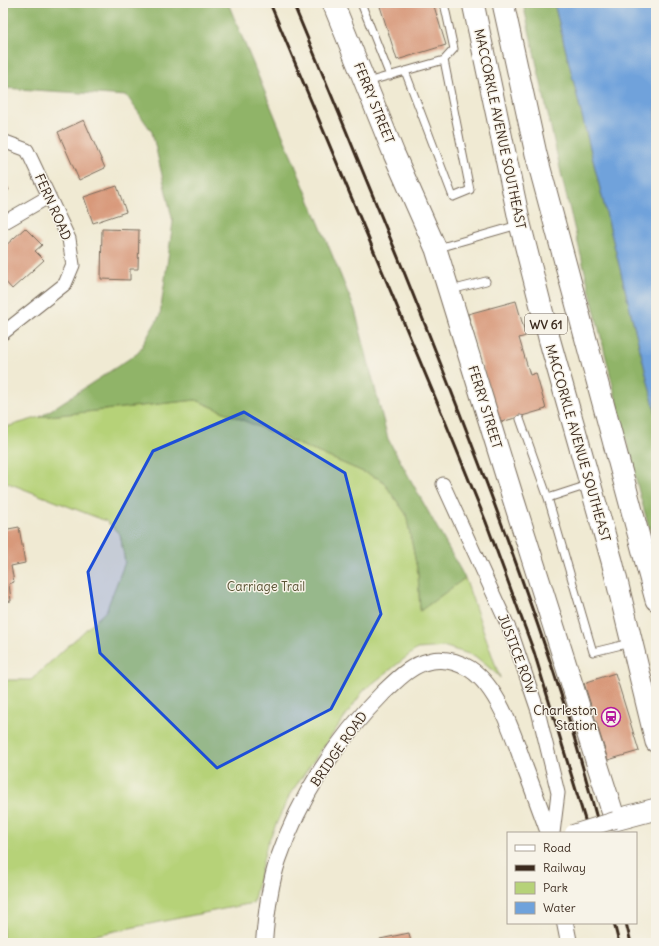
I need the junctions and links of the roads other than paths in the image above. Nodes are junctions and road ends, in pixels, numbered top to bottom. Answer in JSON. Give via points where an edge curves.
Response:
{"nodes":[{"id":1,"x":333,"y":3,"type":"edge"},
{"id":2,"x":361,"y":3,"type":"edge"},
{"id":3,"x":444,"y":3,"type":"edge"},
{"id":4,"x":473,"y":3,"type":"edge"},
{"id":5,"x":503,"y":3,"type":"edge"},
{"id":6,"x":444,"y":60,"type":"junction"},
{"id":7,"x":405,"y":71,"type":"junction"},
{"id":8,"x":390,"y":76,"type":"junction"},
{"id":9,"x":365,"y":83,"type":"junction"},
{"id":10,"x":3,"y":141,"type":"edge"},
{"id":11,"x":48,"y":197,"type":"junction"},
{"id":12,"x":3,"y":222,"type":"edge"},
{"id":13,"x":520,"y":224,"type":"junction"},
{"id":14,"x":436,"y":249,"type":"junction"},
{"id":15,"x":486,"y":280,"type":"dead end"},
{"id":16,"x":448,"y":290,"type":"junction"},
{"id":17,"x":3,"y":333,"type":"edge"},
{"id":18,"x":520,"y":419,"type":"dead end"},
{"id":19,"x":443,"y":484,"type":"dead end"},
{"id":20,"x":590,"y":485,"type":"junction"},
{"id":21,"x":548,"y":498,"type":"junction"},
{"id":22,"x":656,"y":600,"type":"edge"},
{"id":23,"x":632,"y":643,"type":"junction"},
{"id":24,"x":656,"y":742,"type":"edge"},
{"id":25,"x":656,"y":809,"type":"edge"},
{"id":26,"x":615,"y":820,"type":"junction"},
{"id":27,"x":549,"y":832,"type":"edge"},
{"id":28,"x":553,"y":832,"type":"edge"},
{"id":29,"x":576,"y":832,"type":"edge"},
{"id":30,"x":565,"y":924,"type":"edge"},
{"id":31,"x":264,"y":943,"type":"edge"},
{"id":32,"x":569,"y":943,"type":"edge"}],
"edges":[{"from":1,"to":9,"type":"main road","name":"FERRY STREET"},
{"from":2,"to":8,"type":"lane"},
{"from":3,"to":6,"type":"lane","via":[[454,49]]},
{"from":4,"to":13,"type":"main road","name":"MACCORKLE AVENUE SOUTHEAST","number":"WV 61"},
{"from":5,"to":22,"type":"main road","number":"WV 61","via":[[536,154]]},
{"from":6,"to":7,"type":"lane"},
{"from":6,"to":7,"type":"lane","via":[[470,190],[453,197]]},
{"from":7,"to":8,"type":"lane"},
{"from":8,"to":9,"type":"lane"},
{"from":9,"to":14,"type":"main road","name":"FERRY STREET"},
{"from":10,"to":11,"type":"street","name":"FERN ROAD","via":[[27,150]]},
{"from":11,"to":12,"type":"street"},
{"from":11,"to":17,"type":"street","name":"FERN ROAD","via":[[69,239],[73,265],[65,284]]},
{"from":13,"to":14,"type":"lane"},
{"from":13,"to":20,"type":"main road","name":"MACCORKLE AVENUE SOUTHEAST","number":"WV 61"},
{"from":14,"to":16,"type":"main road","name":"FERRY STREET"},
{"from":15,"to":16,"type":"lane"},
{"from":16,"to":26,"type":"main road","name":"FERRY STREET"},
{"from":18,"to":21,"type":"lane"},
{"from":19,"to":28,"type":"street","name":"JUSTICE ROW","via":[[513,637],[538,711],[558,793]]},
{"from":20,"to":21,"type":"lane"},
{"from":20,"to":23,"type":"main road","name":"MACCORKLE AVENUE SOUTHEAST","number":"WV 61"},
{"from":21,"to":23,"type":"lane","via":[[593,652]]},
{"from":23,"to":24,"type":"main road","name":"MACCORKLE AVENUE SOUTHEAST","number":"WV 61"},
{"from":25,"to":26,"type":"main road"},
{"from":26,"to":29,"type":"street","bridge":true},
{"from":27,"to":31,"type":"street","name":"BRIDGE ROAD","via":[[508,721],[482,679],[454,662],[430,660],[419,664],[403,674],[366,711],[343,739],[311,788],[294,819],[277,862],[270,892]]},
{"from":30,"to":32,"type":"street"}]}
